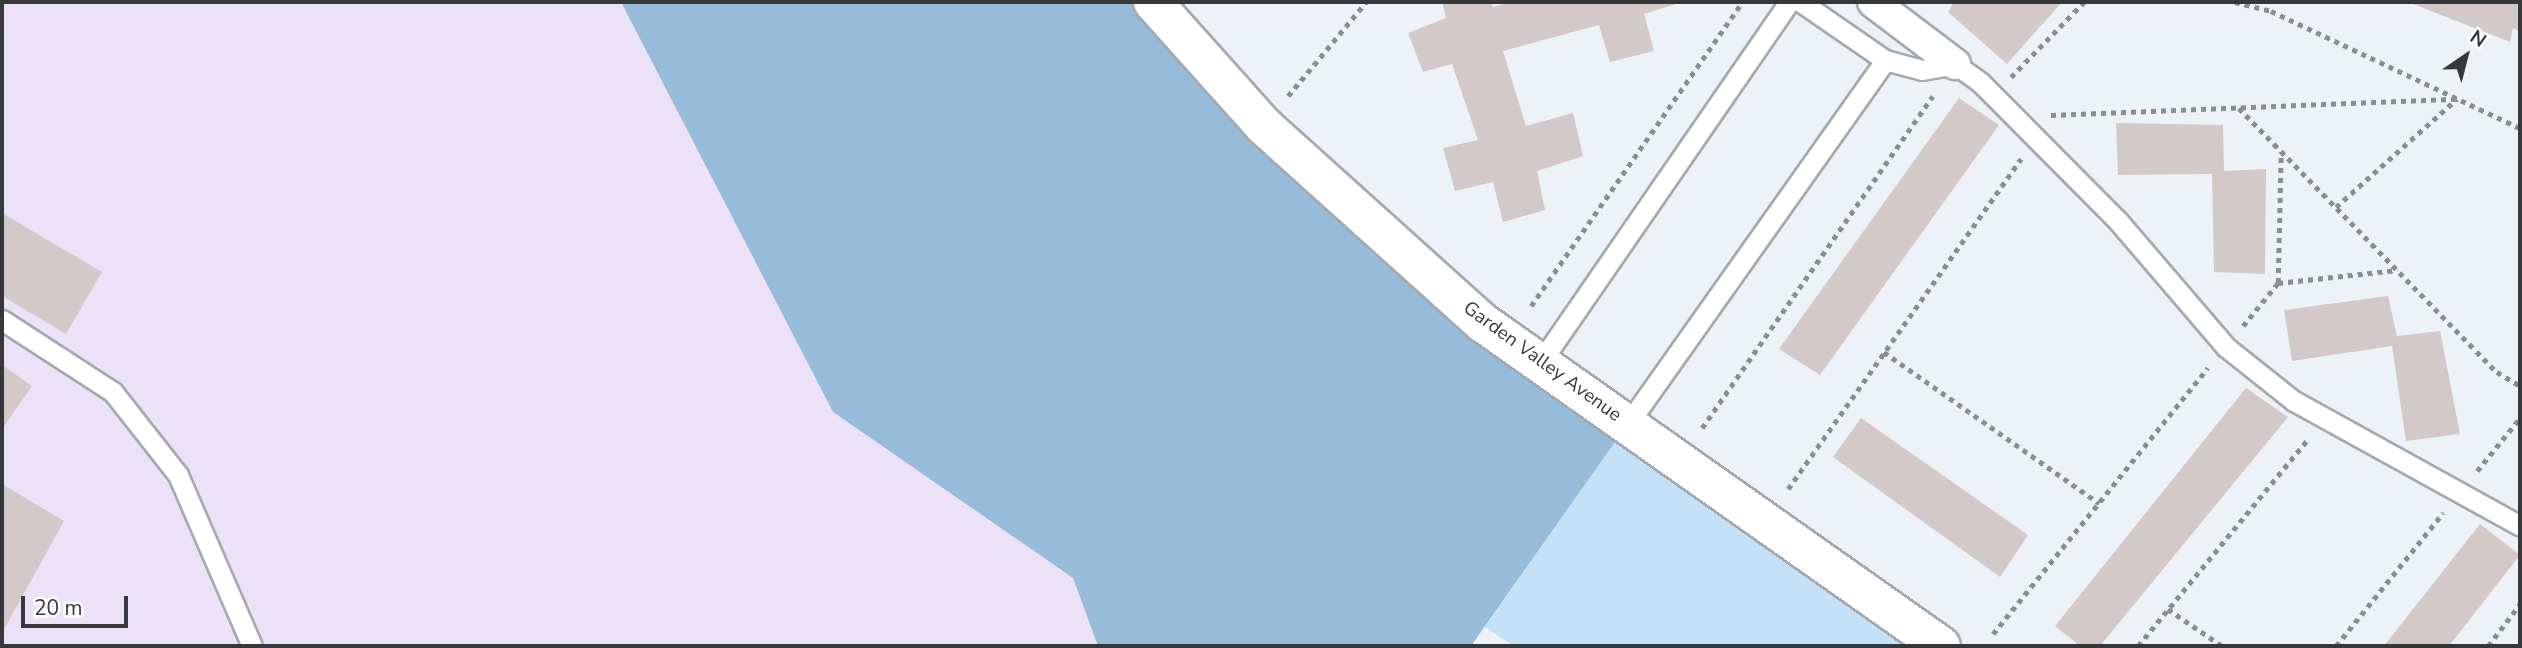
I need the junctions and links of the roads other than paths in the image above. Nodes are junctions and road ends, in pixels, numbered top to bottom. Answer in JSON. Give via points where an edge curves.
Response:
{"nodes":[{"id":1,"x":1153,"y":2,"type":"edge"},
{"id":2,"x":1789,"y":2,"type":"edge"},
{"id":3,"x":1801,"y":2,"type":"edge"},
{"id":4,"x":1873,"y":2,"type":"edge"},
{"id":5,"x":1885,"y":60,"type":"junction"},
{"id":6,"x":1955,"y":64,"type":"junction"},
{"id":7,"x":2,"y":320,"type":"edge"},
{"id":8,"x":1540,"y":363,"type":"junction"},
{"id":9,"x":1627,"y":425,"type":"junction"},
{"id":10,"x":2520,"y":526,"type":"edge"},
{"id":11,"x":252,"y":646,"type":"edge"},
{"id":12,"x":1941,"y":646,"type":"edge"}],
"edges":[{"from":1,"to":8,"type":"street","name":"Garden Valley Avenue","via":[[1264,126],[1483,323]]},
{"from":2,"to":8,"type":"lane"},
{"from":3,"to":5,"type":"lane"},
{"from":4,"to":6,"type":"street"},
{"from":5,"to":6,"type":"lane","via":[[1922,71]]},
{"from":5,"to":9,"type":"lane"},
{"from":6,"to":10,"type":"lane","via":[[1993,95],[2118,221],[2226,346],[2294,401]]},
{"from":7,"to":11,"type":"lane","via":[[113,392],[178,475]]},
{"from":8,"to":9,"type":"street","name":"Garden Valley Avenue"},
{"from":9,"to":12,"type":"street","name":"Garden Valley Avenue"}]}
